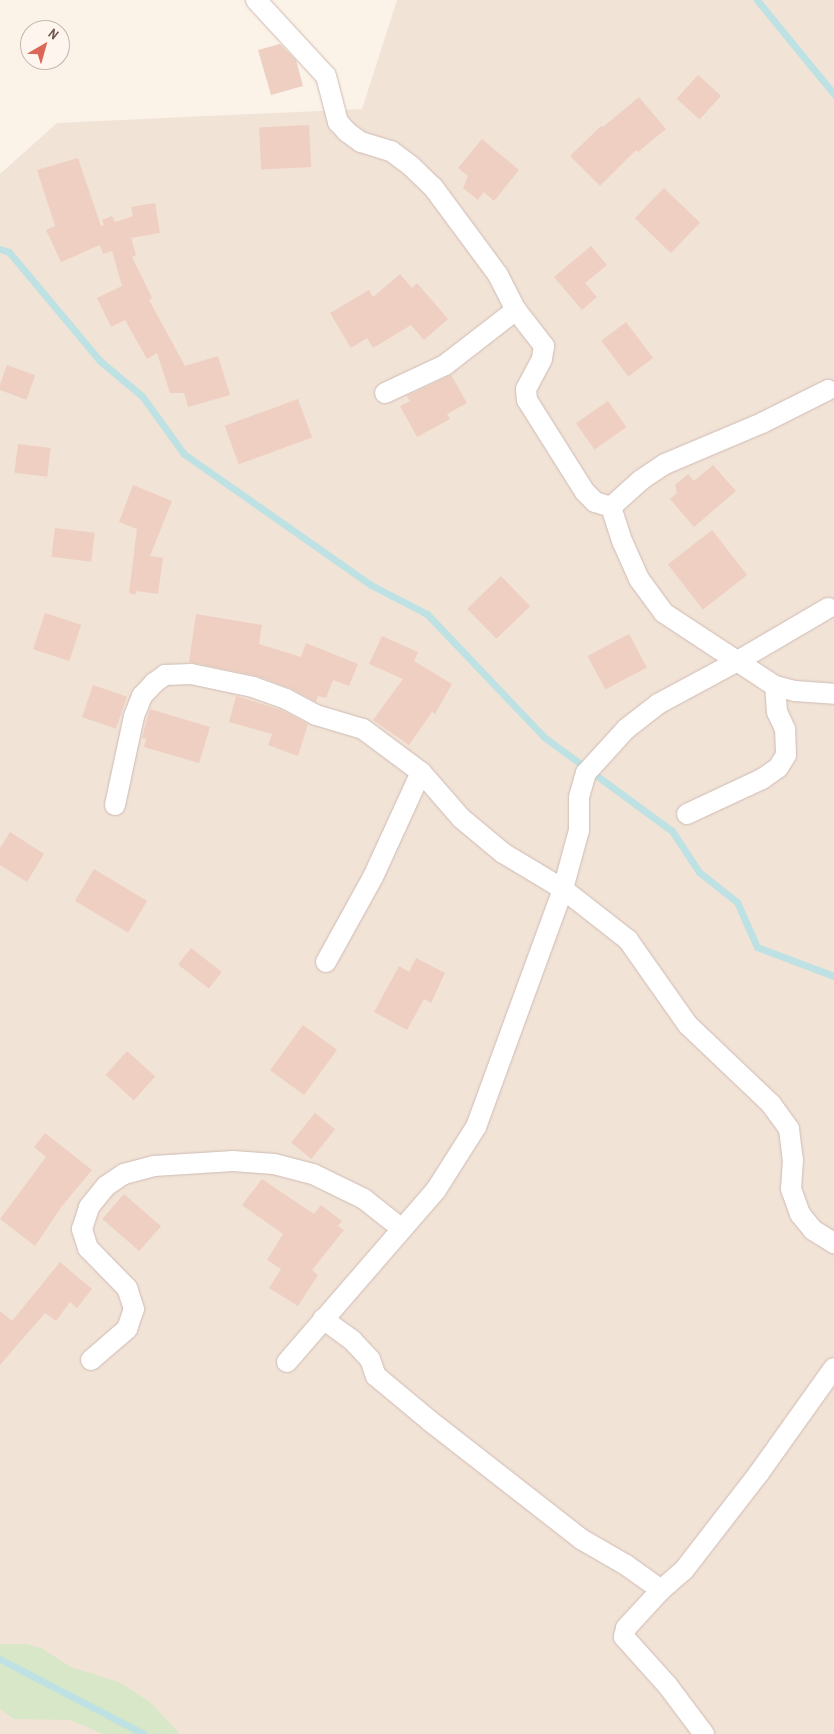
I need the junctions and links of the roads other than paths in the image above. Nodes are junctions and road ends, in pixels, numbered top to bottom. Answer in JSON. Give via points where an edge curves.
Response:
{"nodes":[{"id":1,"x":256,"y":0,"type":"edge"},
{"id":2,"x":516,"y":310,"type":"junction"},
{"id":3,"x":828,"y":390,"type":"dead end"},
{"id":4,"x":385,"y":393,"type":"dead end"},
{"id":5,"x":611,"y":507,"type":"junction"},
{"id":6,"x":828,"y":608,"type":"dead end"},
{"id":7,"x":736,"y":662,"type":"junction"},
{"id":8,"x":776,"y":686,"type":"junction"},
{"id":9,"x":834,"y":694,"type":"edge"},
{"id":10,"x":421,"y":772,"type":"junction"},
{"id":11,"x":115,"y":805,"type":"dead end"},
{"id":12,"x":688,"y":814,"type":"dead end"},
{"id":13,"x":563,"y":889,"type":"junction"},
{"id":14,"x":326,"y":962,"type":"dead end"},
{"id":15,"x":402,"y":1229,"type":"junction"},
{"id":16,"x":834,"y":1243,"type":"edge"},
{"id":17,"x":323,"y":1319,"type":"junction"},
{"id":18,"x":91,"y":1360,"type":"dead end"},
{"id":19,"x":287,"y":1362,"type":"dead end"},
{"id":20,"x":834,"y":1368,"type":"edge"},
{"id":21,"x":661,"y":1590,"type":"junction"},
{"id":22,"x":704,"y":1734,"type":"edge"}],
"edges":[{"from":1,"to":2,"type":"street","via":[[326,76],[338,122],[361,142],[391,151],[433,187],[498,275]]},
{"from":2,"to":4,"type":"street","via":[[445,364]]},
{"from":2,"to":5,"type":"street","via":[[544,346],[542,359],[526,389],[527,400],[585,492],[595,502]]},
{"from":3,"to":5,"type":"street","via":[[762,423],[665,464]]},
{"from":5,"to":7,"type":"street","via":[[639,580],[664,613]]},
{"from":6,"to":7,"type":"street"},
{"from":7,"to":8,"type":"street"},
{"from":7,"to":13,"type":"street","via":[[658,704],[626,728],[586,773],[580,797],[579,830]]},
{"from":8,"to":9,"type":"street"},
{"from":8,"to":12,"type":"street","via":[[777,712],[785,729],[786,754],[778,768],[762,779]]},
{"from":10,"to":11,"type":"street","via":[[363,729],[316,715],[286,699],[232,682],[191,674],[165,675],[142,696],[134,716]]},
{"from":10,"to":13,"type":"street","via":[[461,818],[502,853]]},
{"from":10,"to":14,"type":"street","via":[[374,877]]},
{"from":13,"to":15,"type":"street","via":[[476,1127],[436,1190]]},
{"from":13,"to":16,"type":"street","via":[[628,940],[688,1025],[771,1104],[789,1128],[793,1160],[791,1188],[800,1214],[814,1230]]},
{"from":15,"to":17,"type":"street"},
{"from":15,"to":18,"type":"street","via":[[364,1199],[313,1174],[274,1164],[233,1161],[154,1166],[124,1174],[106,1186],[90,1207],[82,1229],[88,1248],[127,1288],[134,1309],[126,1329]]},
{"from":17,"to":19,"type":"street"},
{"from":17,"to":21,"type":"street","via":[[352,1340],[370,1359],[376,1376],[430,1421],[581,1539]]},
{"from":20,"to":21,"type":"street","via":[[690,1563]]},
{"from":21,"to":22,"type":"street","via":[[626,1628],[624,1636]]}]}
